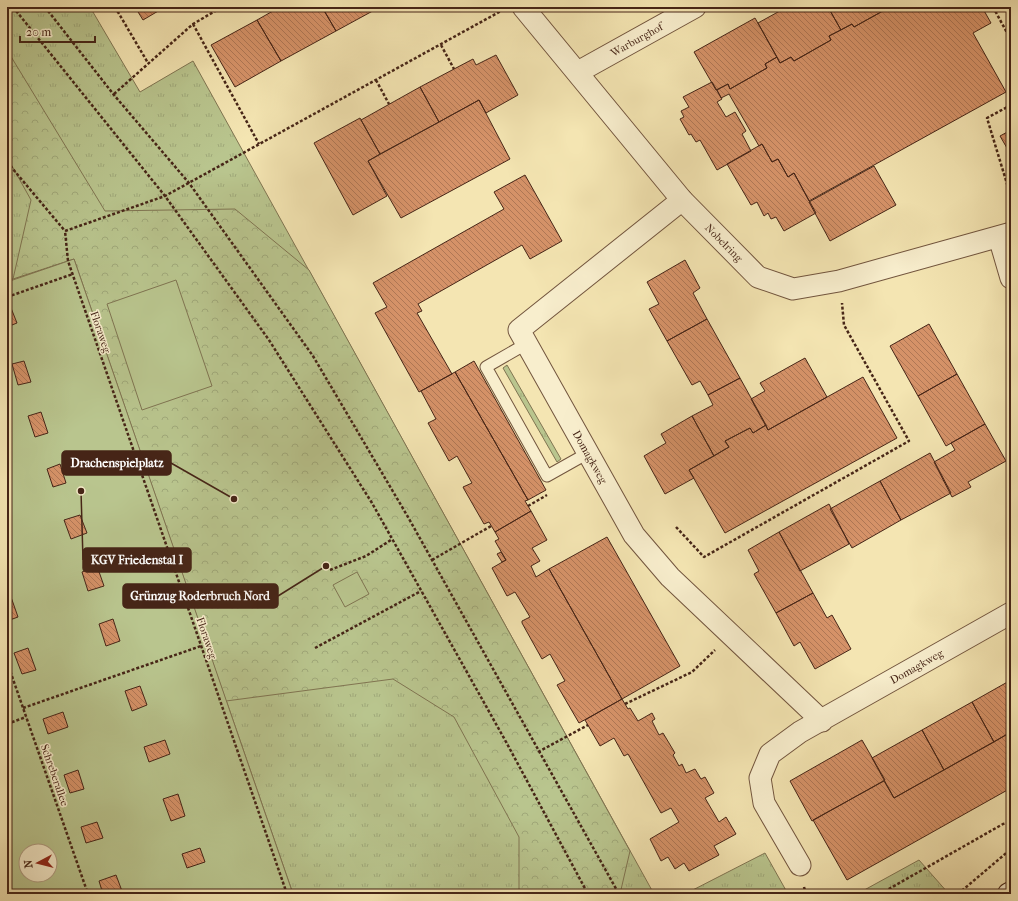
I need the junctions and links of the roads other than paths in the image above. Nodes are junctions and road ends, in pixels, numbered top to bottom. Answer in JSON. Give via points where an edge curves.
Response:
{"nodes":[{"id":1,"x":523,"y":7,"type":"edge"},
{"id":2,"x":695,"y":7,"type":"edge"},
{"id":3,"x":578,"y":72,"type":"junction"},
{"id":4,"x":682,"y":200,"type":"junction"},
{"id":5,"x":1005,"y":235,"type":"edge"},
{"id":6,"x":1011,"y":278,"type":"edge"},
{"id":7,"x":526,"y":344,"type":"junction"},
{"id":8,"x":588,"y":453,"type":"junction"},
{"id":9,"x":1011,"y":613,"type":"edge"},
{"id":10,"x":822,"y":721,"type":"junction"},
{"id":11,"x":800,"y":865,"type":"dead end"}],
"edges":[{"from":1,"to":3,"type":"street","name":"Nobelring"},
{"from":2,"to":3,"type":"street","name":"Warburghof"},
{"from":3,"to":4,"type":"street","name":"Nobelring"},
{"from":4,"to":5,"type":"street","name":"Nobelring","via":[[758,278],[793,288],[839,281]]},
{"from":4,"to":7,"type":"street","name":"Domagkweg","via":[[519,330]]},
{"from":5,"to":6,"type":"street"},
{"from":7,"to":8,"type":"street","name":"Domagkweg"},
{"from":7,"to":8,"type":"lane","via":[[486,367],[547,476]]},
{"from":8,"to":10,"type":"street","name":"Domagkweg","via":[[634,535],[670,577]]},
{"from":9,"to":10,"type":"street","name":"Domagkweg"},
{"from":10,"to":11,"type":"street","name":"Domagkweg","via":[[800,732],[770,754],[760,778],[764,803]]}]}
